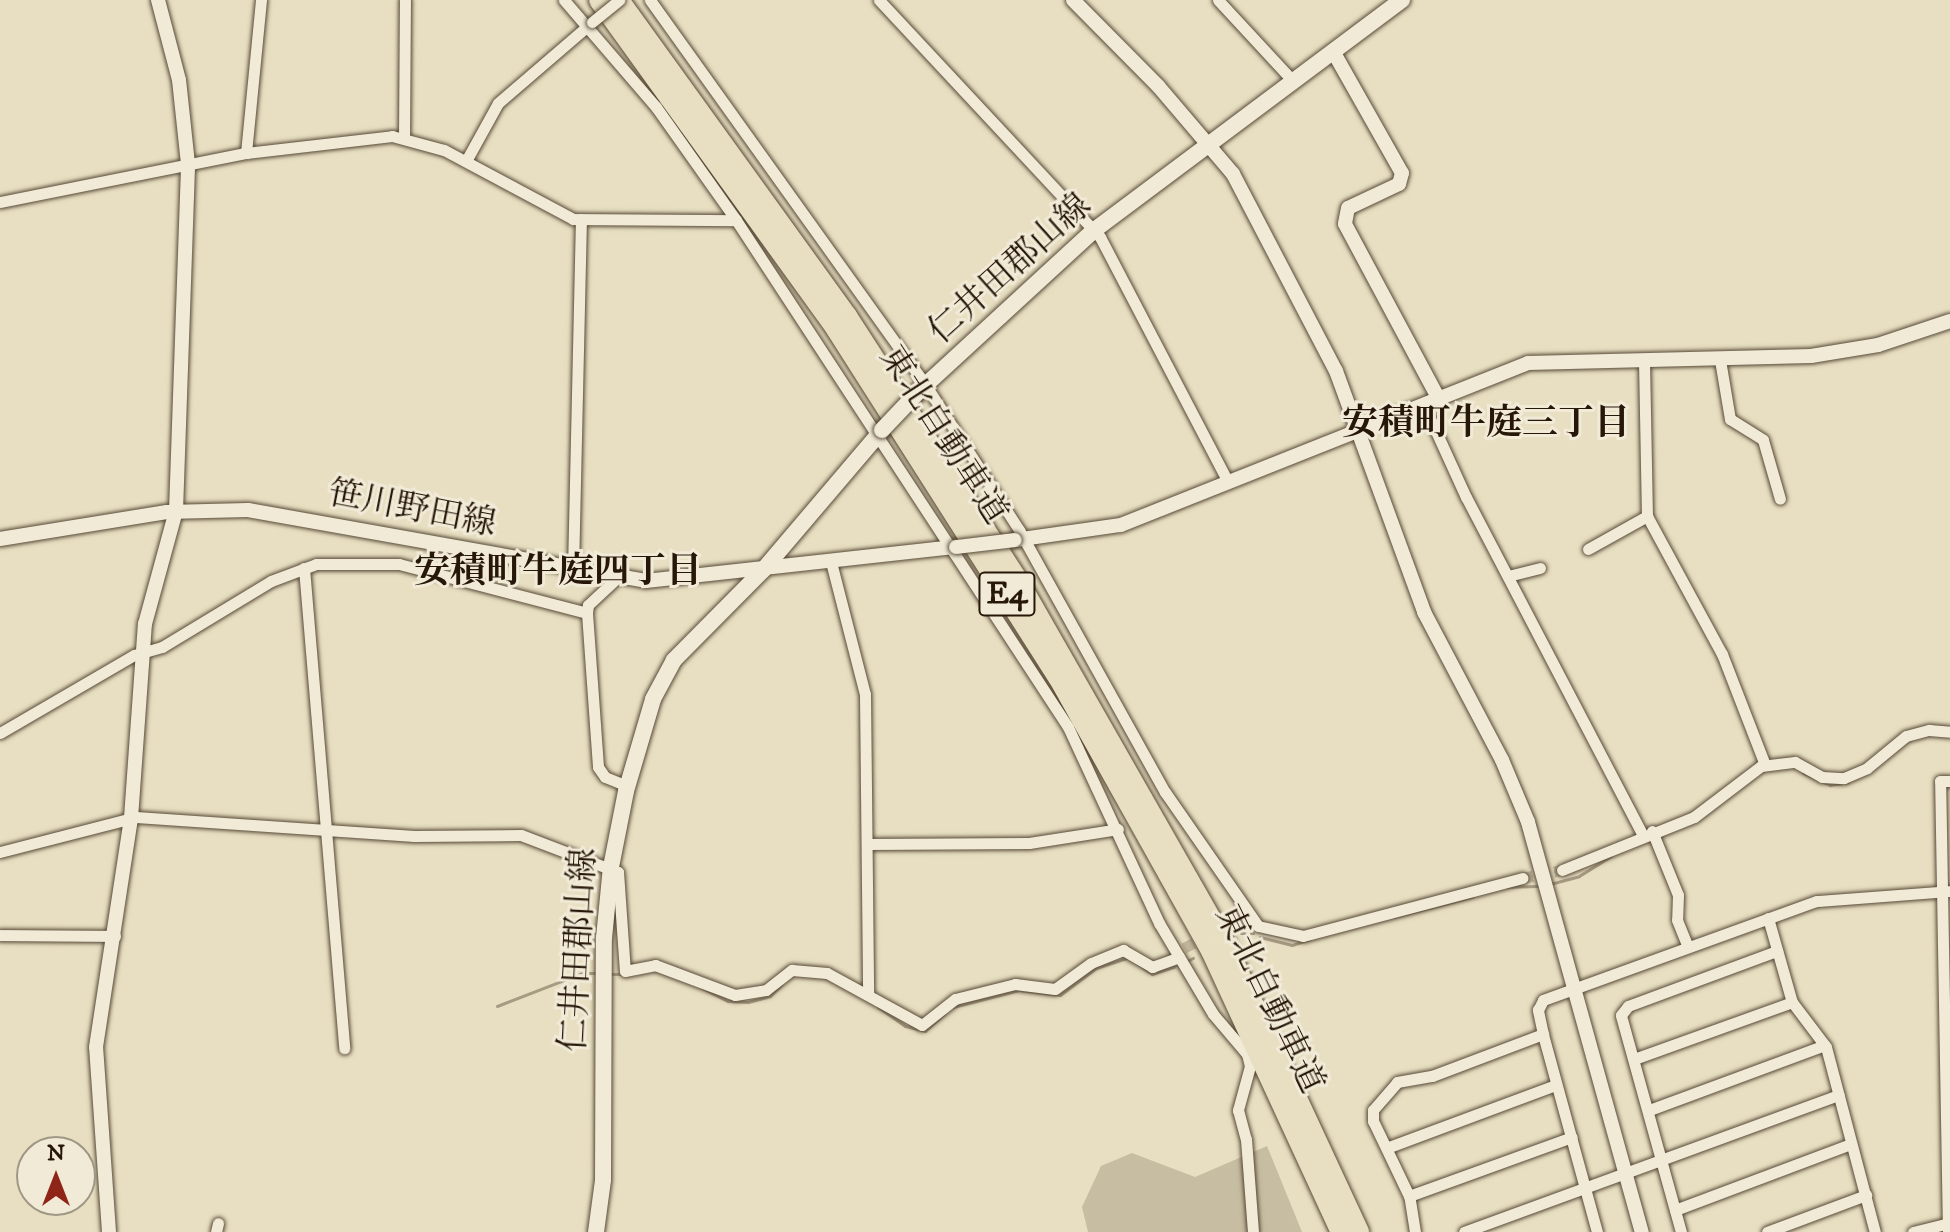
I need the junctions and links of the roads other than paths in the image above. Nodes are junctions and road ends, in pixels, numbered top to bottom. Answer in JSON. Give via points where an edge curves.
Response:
{"nodes":[{"id":1,"x":158,"y":0,"type":"edge"},
{"id":2,"x":261,"y":0,"type":"edge"},
{"id":3,"x":405,"y":0,"type":"edge"},
{"id":4,"x":564,"y":0,"type":"edge"},
{"id":5,"x":599,"y":0,"type":"edge"},
{"id":6,"x":619,"y":0,"type":"edge"},
{"id":7,"x":650,"y":0,"type":"edge"},
{"id":8,"x":879,"y":0,"type":"edge"},
{"id":9,"x":1073,"y":0,"type":"edge"},
{"id":10,"x":1218,"y":0,"type":"edge"},
{"id":11,"x":1402,"y":0,"type":"edge"},
{"id":12,"x":589,"y":25,"type":"junction"},
{"id":13,"x":1334,"y":53,"type":"junction"},
{"id":14,"x":1294,"y":82,"type":"junction"},
{"id":15,"x":404,"y":137,"type":"junction"},
{"id":16,"x":1208,"y":144,"type":"junction"},
{"id":17,"x":246,"y":153,"type":"junction"},
{"id":18,"x":466,"y":161,"type":"junction"},
{"id":19,"x":188,"y":164,"type":"junction"},
{"id":20,"x":0,"y":202,"type":"edge"},
{"id":21,"x":581,"y":219,"type":"junction"},
{"id":22,"x":736,"y":220,"type":"junction"},
{"id":23,"x":1093,"y":231,"type":"junction"},
{"id":24,"x":1949,"y":325,"type":"edge"},
{"id":25,"x":1720,"y":360,"type":"junction"},
{"id":26,"x":1644,"y":361,"type":"junction"},
{"id":27,"x":922,"y":388,"type":"junction"},
{"id":28,"x":1432,"y":402,"type":"junction"},
{"id":29,"x":1360,"y":430,"type":"junction"},
{"id":30,"x":879,"y":433,"type":"junction"},
{"id":31,"x":1228,"y":482,"type":"junction"},
{"id":32,"x":1780,"y":499,"type":"dead end"},
{"id":33,"x":176,"y":511,"type":"junction"},
{"id":34,"x":1647,"y":516,"type":"junction"},
{"id":35,"x":0,"y":539,"type":"edge"},
{"id":36,"x":1019,"y":539,"type":"junction"},
{"id":37,"x":952,"y":547,"type":"junction"},
{"id":38,"x":1588,"y":549,"type":"dead end"},
{"id":39,"x":831,"y":562,"type":"junction"},
{"id":40,"x":304,"y":568,"type":"junction"},
{"id":41,"x":1540,"y":568,"type":"dead end"},
{"id":42,"x":573,"y":570,"type":"junction"},
{"id":43,"x":763,"y":570,"type":"junction"},
{"id":44,"x":1508,"y":576,"type":"junction"},
{"id":45,"x":617,"y":578,"type":"junction"},
{"id":46,"x":587,"y":613,"type":"junction"},
{"id":47,"x":143,"y":653,"type":"junction"},
{"id":48,"x":1950,"y":732,"type":"edge"},
{"id":49,"x":0,"y":733,"type":"edge"},
{"id":50,"x":1765,"y":765,"type":"junction"},
{"id":51,"x":1950,"y":781,"type":"edge"},
{"id":52,"x":627,"y":786,"type":"junction"},
{"id":53,"x":131,"y":818,"type":"junction"},
{"id":54,"x":324,"y":828,"type":"junction"},
{"id":55,"x":1118,"y":829,"type":"junction"},
{"id":56,"x":1647,"y":834,"type":"junction"},
{"id":57,"x":868,"y":844,"type":"junction"},
{"id":58,"x":0,"y":852,"type":"edge"},
{"id":59,"x":611,"y":867,"type":"junction"},
{"id":60,"x":1562,"y":870,"type":"tunnel mouth"},
{"id":61,"x":1522,"y":878,"type":"tunnel mouth"},
{"id":62,"x":1945,"y":891,"type":"edge"},
{"id":63,"x":1248,"y":914,"type":"junction"},
{"id":64,"x":1768,"y":918,"type":"junction"},
{"id":65,"x":1229,"y":924,"type":"dead end"},
{"id":66,"x":0,"y":935,"type":"edge"},
{"id":67,"x":115,"y":936,"type":"junction"},
{"id":68,"x":1688,"y":947,"type":"junction"},
{"id":69,"x":1777,"y":951,"type":"junction"},
{"id":70,"x":1179,"y":952,"type":"junction"},
{"id":71,"x":1577,"y":986,"type":"junction"},
{"id":72,"x":868,"y":992,"type":"junction"},
{"id":73,"x":1792,"y":1002,"type":"junction"},
{"id":74,"x":1947,"y":1006,"type":"edge"},
{"id":75,"x":1543,"y":1034,"type":"junction"},
{"id":76,"x":1825,"y":1045,"type":"junction"},
{"id":77,"x":344,"y":1048,"type":"dead end"},
{"id":78,"x":1634,"y":1059,"type":"junction"},
{"id":79,"x":1556,"y":1085,"type":"junction"},
{"id":80,"x":1839,"y":1095,"type":"junction"},
{"id":81,"x":1652,"y":1109,"type":"dead end"},
{"id":82,"x":1948,"y":1113,"type":"edge"},
{"id":83,"x":1572,"y":1137,"type":"junction"},
{"id":84,"x":1851,"y":1144,"type":"junction"},
{"id":85,"x":1389,"y":1147,"type":"junction"},
{"id":86,"x":1661,"y":1160,"type":"junction"},
{"id":87,"x":1626,"y":1172,"type":"junction"},
{"id":88,"x":1585,"y":1187,"type":"junction"},
{"id":89,"x":1866,"y":1195,"type":"junction"},
{"id":90,"x":1409,"y":1196,"type":"junction"},
{"id":91,"x":1675,"y":1210,"type":"junction"},
{"id":92,"x":1948,"y":1226,"type":"edge"},
{"id":93,"x":109,"y":1232,"type":"edge"},
{"id":94,"x":596,"y":1232,"type":"edge"},
{"id":95,"x":1253,"y":1232,"type":"edge"},
{"id":96,"x":1341,"y":1232,"type":"edge"},
{"id":97,"x":1359,"y":1232,"type":"edge"},
{"id":98,"x":1415,"y":1232,"type":"edge"},
{"id":99,"x":1464,"y":1232,"type":"edge"},
{"id":100,"x":1597,"y":1232,"type":"edge"},
{"id":101,"x":1642,"y":1232,"type":"edge"},
{"id":102,"x":1681,"y":1232,"type":"edge"},
{"id":103,"x":1767,"y":1232,"type":"edge"},
{"id":104,"x":1875,"y":1232,"type":"edge"},
{"id":105,"x":1913,"y":1232,"type":"edge"}],
"edges":[{"from":1,"to":19,"type":"street","via":[[179,80]]},
{"from":2,"to":17,"type":"street"},
{"from":3,"to":15,"type":"street"},
{"from":4,"to":12,"type":"street"},
{"from":5,"to":96,"type":"highway","name":"東北自動車道","number":"E4","via":[[836,329],[1058,677],[1211,951]]},
{"from":6,"to":12,"type":"street","bridge":true},
{"from":6,"to":97,"type":"highway","name":"東北自動車道","number":"E4","via":[[831,292],[1019,582],[1225,943]]},
{"from":7,"to":27,"type":"street"},
{"from":8,"to":23,"type":"street"},
{"from":9,"to":16,"type":"street"},
{"from":10,"to":14,"type":"street"},
{"from":11,"to":13,"type":"main road","name":"仁井田郡山線"},
{"from":12,"to":18,"type":"street","via":[[498,103]]},
{"from":12,"to":22,"type":"street","via":[[656,107]]},
{"from":13,"to":14,"type":"main road","name":"仁井田郡山線"},
{"from":13,"to":28,"type":"street","via":[[1402,173],[1399,184],[1348,208],[1345,224]]},
{"from":14,"to":16,"type":"main road","name":"仁井田郡山線"},
{"from":15,"to":17,"type":"street","via":[[358,137]]},
{"from":15,"to":18,"type":"street"},
{"from":16,"to":23,"type":"main road","name":"仁井田郡山線"},
{"from":16,"to":29,"type":"street","via":[[1233,174],[1310,317]]},
{"from":17,"to":19,"type":"street"},
{"from":18,"to":21,"type":"street","via":[[564,215]]},
{"from":19,"to":20,"type":"street"},
{"from":19,"to":33,"type":"street"},
{"from":21,"to":22,"type":"street"},
{"from":21,"to":42,"type":"street"},
{"from":22,"to":30,"type":"street"},
{"from":23,"to":27,"type":"main road","name":"仁井田郡山線"},
{"from":23,"to":31,"type":"street","via":[[1134,296]]},
{"from":24,"to":25,"type":"street","name":"笹川野田線","via":[[1848,351]]},
{"from":25,"to":26,"type":"street","name":"笹川野田線"},
{"from":25,"to":32,"type":"street","via":[[1730,419],[1766,445]]},
{"from":26,"to":28,"type":"street","name":"笹川野田線","via":[[1528,363]]},
{"from":26,"to":34,"type":"street"},
{"from":27,"to":30,"type":"main road","name":"仁井田郡山線","bridge":true},
{"from":27,"to":36,"type":"street"},
{"from":28,"to":29,"type":"street","name":"笹川野田線"},
{"from":28,"to":44,"type":"street"},
{"from":29,"to":31,"type":"street","name":"笹川野田線"},
{"from":29,"to":71,"type":"street","via":[[1424,612],[1502,760],[1528,822]]},
{"from":30,"to":37,"type":"street"},
{"from":30,"to":43,"type":"main road","name":"仁井田郡山線"},
{"from":31,"to":36,"type":"street","name":"笹川野田線","via":[[1121,525]]},
{"from":33,"to":35,"type":"street","name":"笹川野田線"},
{"from":33,"to":42,"type":"street","name":"笹川野田線","via":[[248,510]]},
{"from":33,"to":47,"type":"street","via":[[145,624]]},
{"from":34,"to":38,"type":"street"},
{"from":34,"to":50,"type":"street","via":[[1722,654]]},
{"from":36,"to":37,"type":"street","name":"笹川野田線","bridge":true},
{"from":36,"to":63,"type":"street","via":[[1118,714]]},
{"from":37,"to":39,"type":"street","name":"笹川野田線"},
{"from":37,"to":55,"type":"street","via":[[1068,727]]},
{"from":39,"to":43,"type":"street","name":"笹川野田線"},
{"from":39,"to":57,"type":"street","via":[[865,694]]},
{"from":40,"to":46,"type":"street","via":[[385,562]]},
{"from":40,"to":47,"type":"street"},
{"from":40,"to":54,"type":"street"},
{"from":41,"to":44,"type":"street"},
{"from":42,"to":45,"type":"street","name":"笹川野田線"},
{"from":43,"to":45,"type":"street","name":"笹川野田線","via":[[646,581]]},
{"from":43,"to":52,"type":"main road","name":"仁井田郡山線","via":[[667,671]]},
{"from":44,"to":56,"type":"street"},
{"from":45,"to":46,"type":"street","via":[[588,605]]},
{"from":46,"to":52,"type":"street","via":[[598,767],[605,777]]},
{"from":47,"to":49,"type":"street"},
{"from":47,"to":53,"type":"street"},
{"from":48,"to":50,"type":"street","via":[[1914,733],[1867,768],[1840,779],[1822,777],[1795,762]]},
{"from":50,"to":56,"type":"street","via":[[1694,817]]},
{"from":51,"to":62,"type":"street","via":[[1940,781]]},
{"from":52,"to":59,"type":"main road","name":"仁井田郡山線"},
{"from":53,"to":54,"type":"street"},
{"from":53,"to":58,"type":"street"},
{"from":53,"to":67,"type":"street"},
{"from":54,"to":59,"type":"street","via":[[414,836],[511,833]]},
{"from":54,"to":77,"type":"street"},
{"from":55,"to":57,"type":"street","via":[[1029,843]]},
{"from":55,"to":70,"type":"street"},
{"from":56,"to":60,"type":"street"},
{"from":56,"to":68,"type":"street","via":[[1679,898],[1677,920]]},
{"from":57,"to":72,"type":"street"},
{"from":59,"to":72,"type":"street","via":[[621,882],[625,971],[655,965],[735,995],[758,993],[787,972],[803,970],[830,974]]},
{"from":59,"to":94,"type":"main road","name":"仁井田郡山線","via":[[604,938],[603,1180]]},
{"from":61,"to":63,"type":"street","via":[[1303,936],[1267,931]]},
{"from":62,"to":64,"type":"street","via":[[1844,896]]},
{"from":62,"to":74,"type":"street"},
{"from":63,"to":65,"type":"street"},
{"from":64,"to":68,"type":"street"},
{"from":64,"to":69,"type":"street"},
{"from":66,"to":67,"type":"street"},
{"from":67,"to":93,"type":"street","via":[[95,1083]]},
{"from":68,"to":71,"type":"street"},
{"from":69,"to":73,"type":"street"},
{"from":69,"to":78,"type":"street","via":[[1628,1006],[1621,1015]]},
{"from":70,"to":72,"type":"street","via":[[1152,967],[1123,950],[1091,963],[1055,989],[1015,984],[955,999],[925,1025]]},
{"from":70,"to":95,"type":"street","via":[[1249,1061],[1238,1110],[1246,1139]]},
{"from":71,"to":75,"type":"street","via":[[1543,1000],[1538,1010]]},
{"from":71,"to":87,"type":"street"},
{"from":73,"to":76,"type":"street"},
{"from":73,"to":78,"type":"street"},
{"from":74,"to":82,"type":"street"},
{"from":75,"to":79,"type":"street"},
{"from":75,"to":85,"type":"street","via":[[1432,1076],[1396,1083],[1372,1113]]},
{"from":76,"to":80,"type":"street"},
{"from":76,"to":81,"type":"street"},
{"from":78,"to":86,"type":"street"},
{"from":79,"to":83,"type":"street"},
{"from":79,"to":85,"type":"street"},
{"from":80,"to":84,"type":"street"},
{"from":80,"to":86,"type":"street"},
{"from":82,"to":92,"type":"street"},
{"from":83,"to":88,"type":"street"},
{"from":83,"to":90,"type":"street"},
{"from":84,"to":89,"type":"street"},
{"from":84,"to":91,"type":"street"},
{"from":85,"to":90,"type":"street"},
{"from":86,"to":87,"type":"street"},
{"from":86,"to":91,"type":"street"},
{"from":87,"to":88,"type":"street"},
{"from":87,"to":101,"type":"street"},
{"from":88,"to":99,"type":"street"},
{"from":88,"to":100,"type":"street"},
{"from":89,"to":103,"type":"street"},
{"from":89,"to":104,"type":"street"},
{"from":90,"to":98,"type":"street"},
{"from":91,"to":102,"type":"street"},
{"from":92,"to":105,"type":"street"}]}
